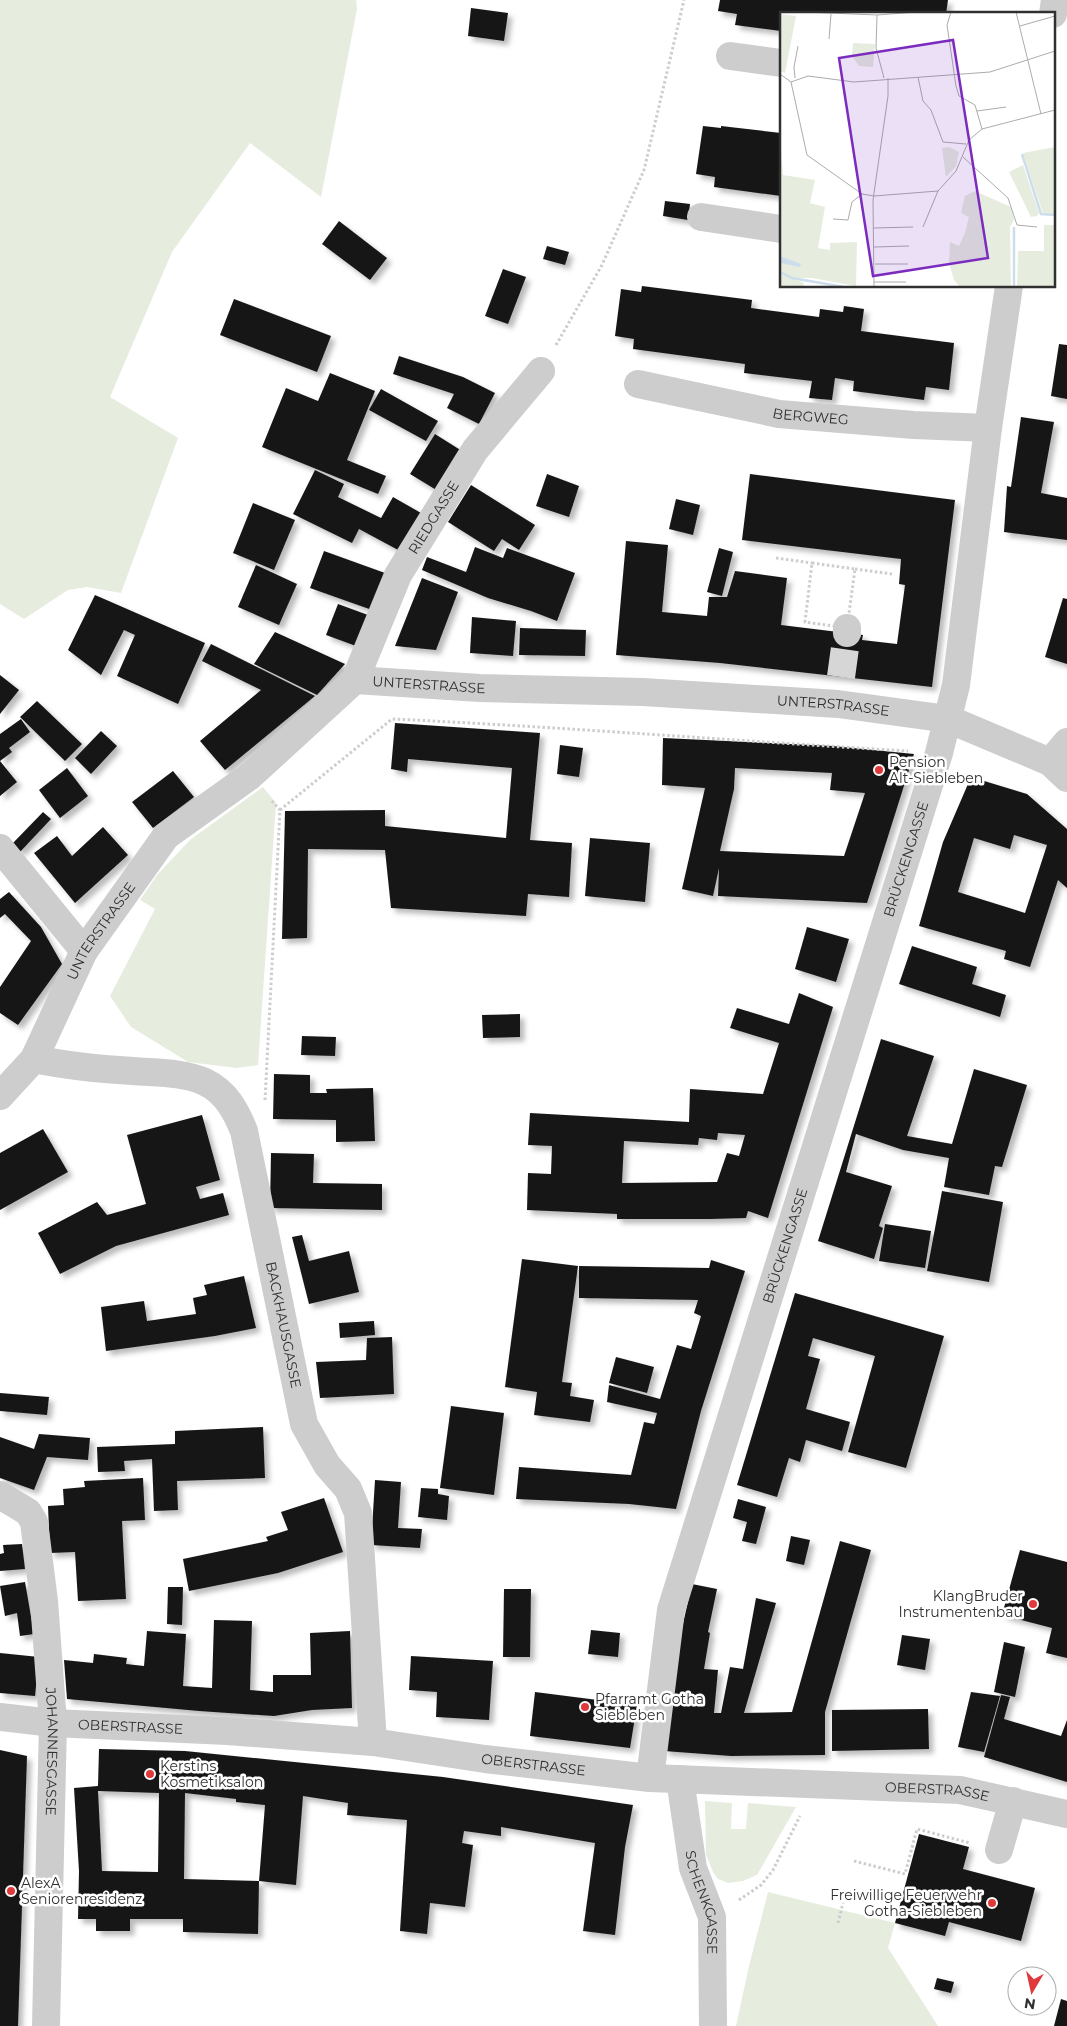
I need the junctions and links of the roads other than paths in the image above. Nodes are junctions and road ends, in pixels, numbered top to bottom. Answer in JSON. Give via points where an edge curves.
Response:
{"nodes":[{"id":1,"x":730,"y":56,"type":"dead end"},
{"id":2,"x":780,"y":63,"type":"edge"},
{"id":3,"x":701,"y":217,"type":"dead end"},
{"id":4,"x":780,"y":228,"type":"edge"},
{"id":5,"x":1009,"y":288,"type":"edge"},
{"id":6,"x":541,"y":371,"type":"road end"},
{"id":7,"x":638,"y":384,"type":"dead end"},
{"id":8,"x":988,"y":428,"type":"junction"},
{"id":9,"x":355,"y":680,"type":"junction"},
{"id":10,"x":948,"y":720,"type":"junction"},
{"id":11,"x":1061,"y":761,"type":"edge"},
{"id":12,"x":0,"y":848,"type":"edge"},
{"id":13,"x":84,"y":951,"type":"junction"},
{"id":14,"x":34,"y":1059,"type":"junction"},
{"id":15,"x":0,"y":1096,"type":"edge"},
{"id":16,"x":0,"y":1495,"type":"edge"},
{"id":17,"x":0,"y":1717,"type":"edge"},
{"id":18,"x":53,"y":1723,"type":"junction"},
{"id":19,"x":373,"y":1742,"type":"junction"},
{"id":20,"x":650,"y":1778,"type":"junction"},
{"id":21,"x":680,"y":1779,"type":"junction"},
{"id":22,"x":1012,"y":1801,"type":"junction"},
{"id":23,"x":1067,"y":1814,"type":"edge"},
{"id":24,"x":999,"y":1850,"type":"road end"},
{"id":25,"x":46,"y":2026,"type":"edge"},
{"id":26,"x":713,"y":2026,"type":"edge"}],
"edges":[{"from":1,"to":2,"type":"street"},
{"from":3,"to":4,"type":"street"},
{"from":5,"to":8,"type":"street"},
{"from":6,"to":9,"type":"street","name":"RIEDGASSE","via":[[475,450],[398,575]]},
{"from":7,"to":8,"type":"street","name":"BERGWEG","via":[[779,414]]},
{"from":8,"to":10,"type":"street","via":[[956,685]]},
{"from":9,"to":10,"type":"street","name":"UNTERSTRASSE","via":[[838,704]]},
{"from":9,"to":13,"type":"street","name":"UNTERSTRASSE","via":[[250,776],[166,836]]},
{"from":10,"to":11,"type":"street","name":"UNTERSTRASSE"},
{"from":10,"to":20,"type":"street","name":"BRÜCKENGASSE","via":[[671,1610]]},
{"from":12,"to":13,"type":"street"},
{"from":13,"to":14,"type":"street","name":"UNTERSTRASSE"},
{"from":14,"to":15,"type":"street","name":"UNTERSTRASSE"},
{"from":14,"to":19,"type":"street","name":"BACKHAUSGASSE","via":[[70,1066],[183,1075],[205,1082],[225,1097],[237,1112],[244,1132],[304,1424],[327,1465],[348,1489],[358,1513]]},
{"from":16,"to":18,"type":"street","name":"JOHANNESGASSE","via":[[28,1512],[34,1522],[44,1601]]},
{"from":17,"to":18,"type":"street","name":"OBERSTRASSE"},
{"from":18,"to":19,"type":"street","name":"OBERSTRASSE"},
{"from":18,"to":25,"type":"street","name":"JOHANNESGASSE"},
{"from":19,"to":20,"type":"street","name":"OBERSTRASSE"},
{"from":20,"to":21,"type":"street","name":"OBERSTRASSE"},
{"from":21,"to":22,"type":"street","name":"OBERSTRASSE","via":[[960,1790]]},
{"from":21,"to":26,"type":"street","name":"SCHENKGASSE","via":[[693,1868],[712,1917]]},
{"from":22,"to":23,"type":"street","name":"OBERSTRASSE"},
{"from":22,"to":24,"type":"street"}]}
